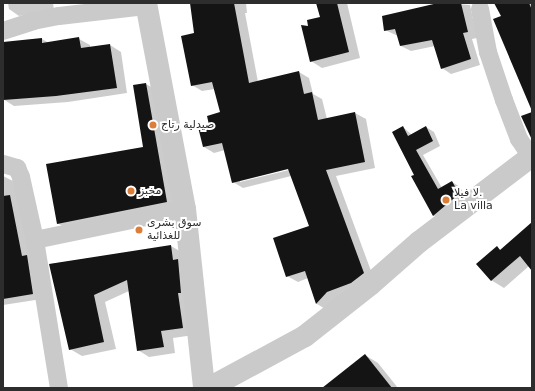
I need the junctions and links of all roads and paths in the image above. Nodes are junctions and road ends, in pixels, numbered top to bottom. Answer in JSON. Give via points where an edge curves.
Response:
{"nodes":[{"id":1,"x":146,"y":5,"type":"edge"},
{"id":2,"x":480,"y":9,"type":"dead end"},
{"id":3,"x":3,"y":31,"type":"edge"},
{"id":4,"x":532,"y":157,"type":"edge"},
{"id":5,"x":3,"y":164,"type":"edge"},
{"id":6,"x":185,"y":209,"type":"junction"},
{"id":7,"x":35,"y":240,"type":"junction"},
{"id":8,"x":59,"y":388,"type":"edge"},
{"id":9,"x":204,"y":388,"type":"edge"},
{"id":10,"x":209,"y":388,"type":"edge"}],
"edges":[{"from":1,"to":3,"type":"street","via":[[59,16]]},
{"from":1,"to":6,"type":"street"},
{"from":2,"to":4,"type":"street","via":[[488,52],[504,100],[519,139]]},
{"from":4,"to":10,"type":"street","via":[[419,242],[305,336]]},
{"from":5,"to":7,"type":"street","via":[[17,168]]},
{"from":6,"to":7,"type":"street"},
{"from":6,"to":9,"type":"street"},
{"from":7,"to":8,"type":"street"}]}
